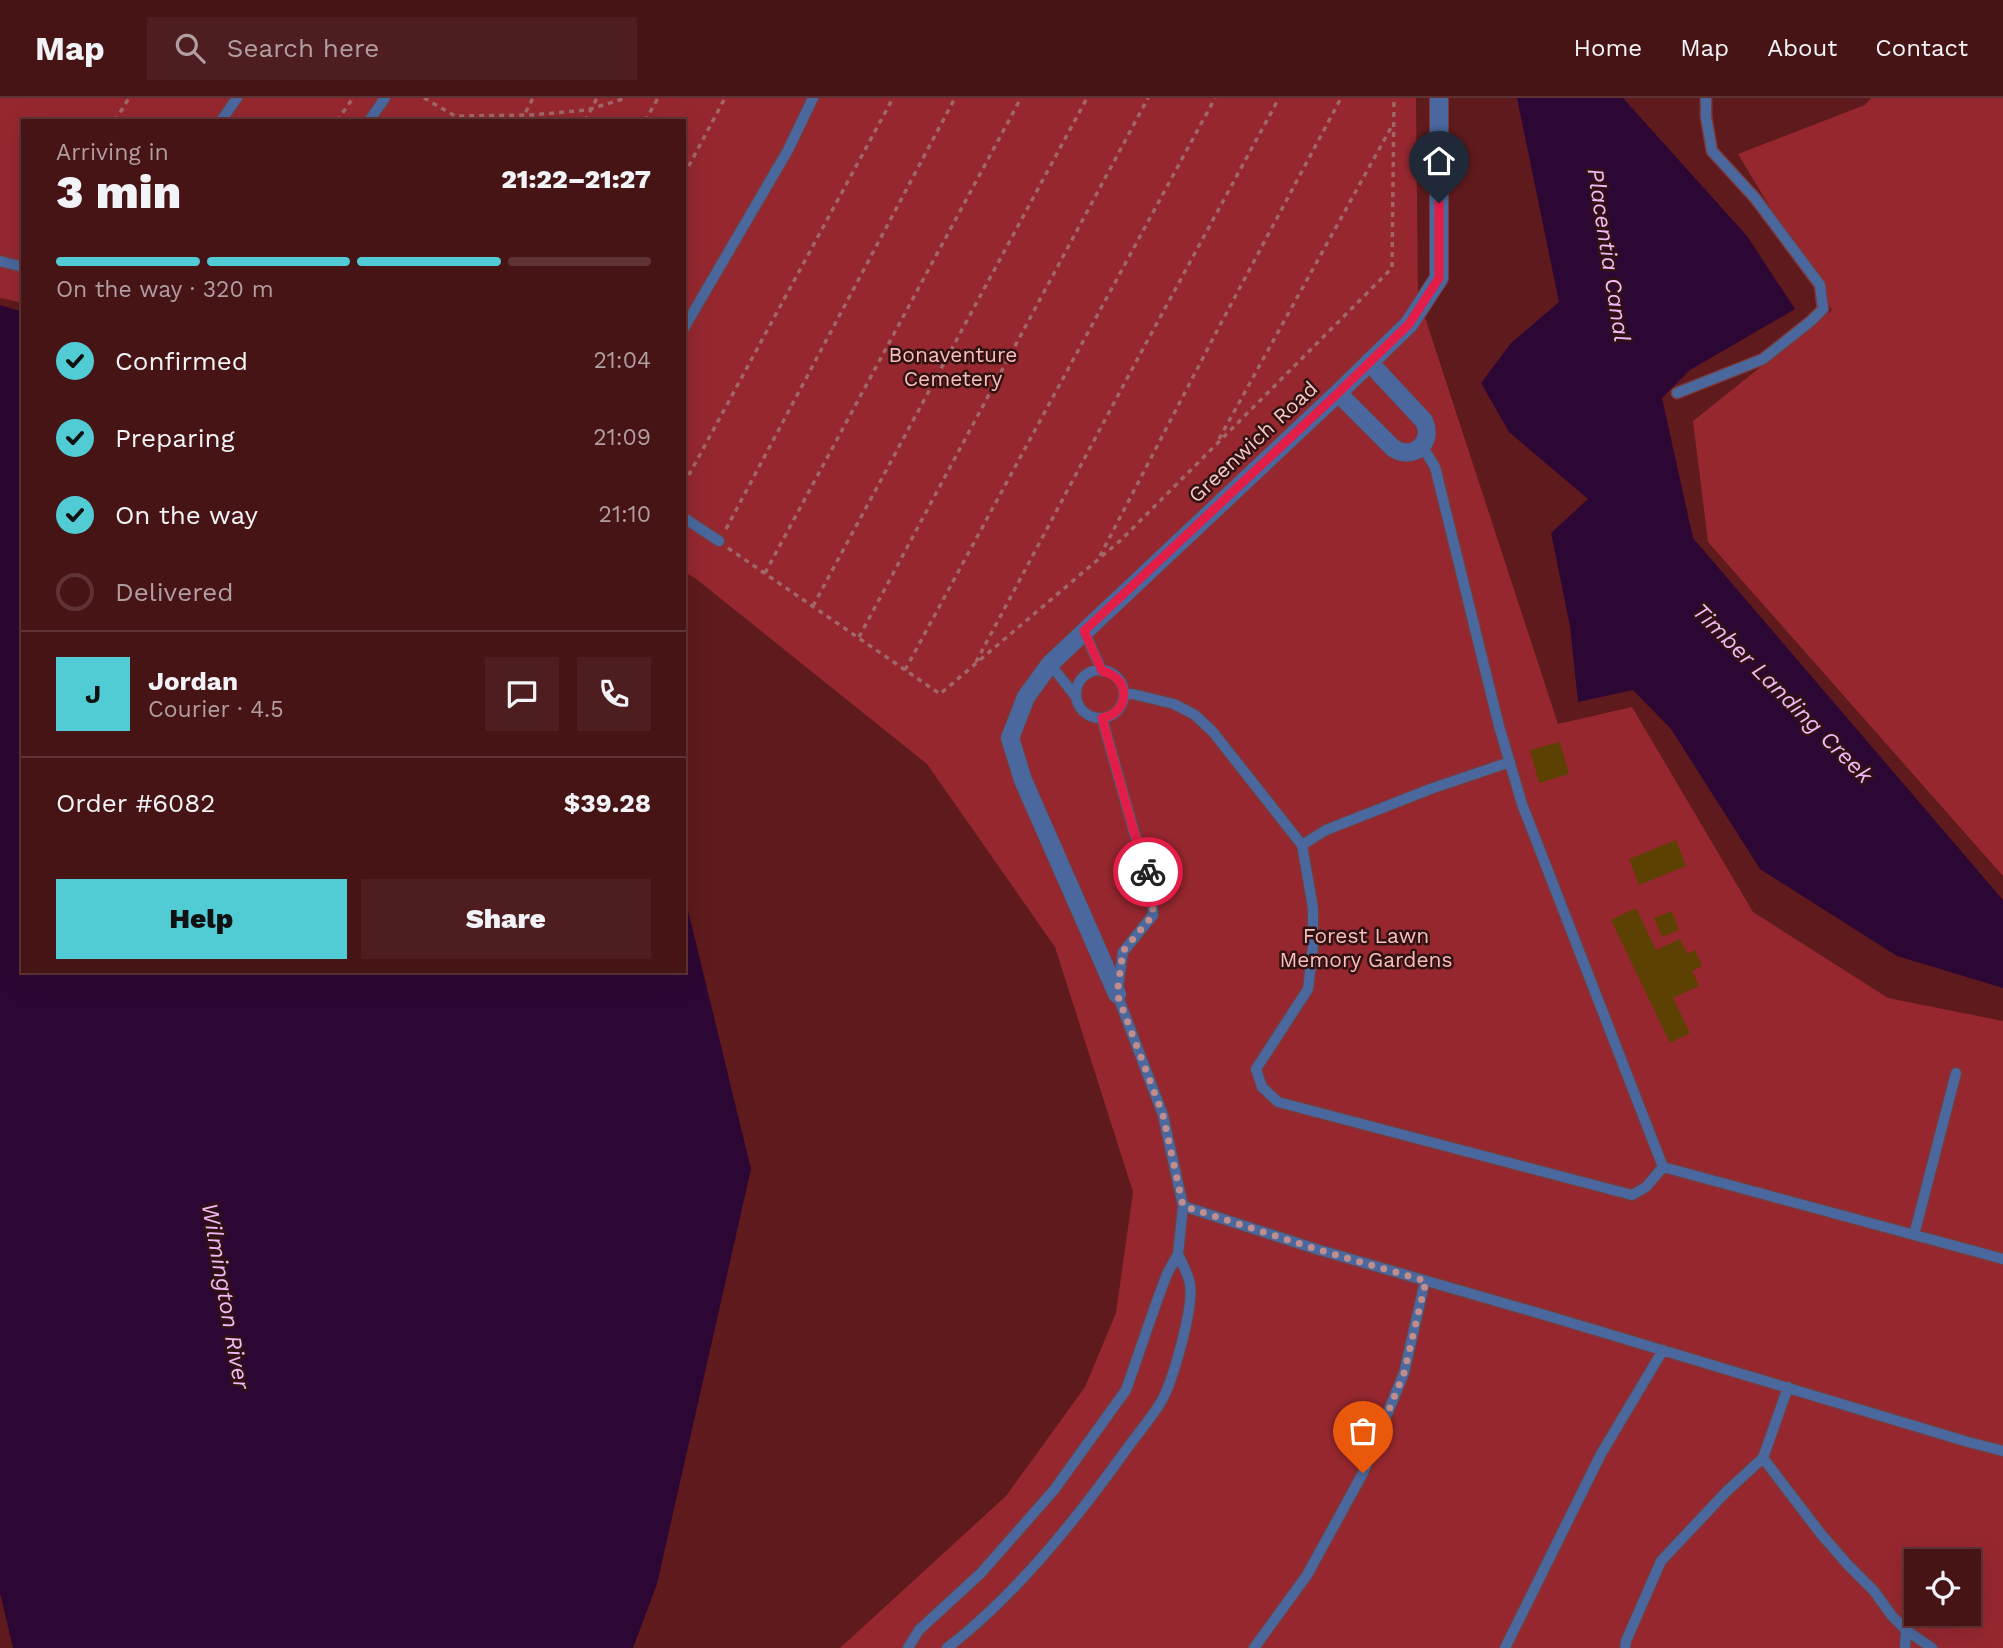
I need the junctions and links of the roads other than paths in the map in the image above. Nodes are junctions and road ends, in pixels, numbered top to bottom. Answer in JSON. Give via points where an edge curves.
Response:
{"nodes":[{"id":1,"x":237,"y":98,"type":"edge"},
{"id":2,"x":385,"y":98,"type":"edge"},
{"id":3,"x":813,"y":98,"type":"edge"},
{"id":4,"x":1439,"y":98,"type":"edge"},
{"id":5,"x":1706,"y":98,"type":"edge"},
{"id":6,"x":222,"y":119,"type":"edge"},
{"id":7,"x":370,"y":119,"type":"edge"},
{"id":8,"x":0,"y":261,"type":"edge"},
{"id":9,"x":21,"y":266,"type":"edge"},
{"id":10,"x":686,"y":325,"type":"edge"},
{"id":11,"x":1369,"y":362,"type":"junction"},
{"id":12,"x":1338,"y":393,"type":"junction"},
{"id":13,"x":1677,"y":393,"type":"dead end"},
{"id":14,"x":1422,"y":446,"type":"junction"},
{"id":15,"x":686,"y":519,"type":"edge"},
{"id":16,"x":719,"y":541,"type":"road end"},
{"id":17,"x":1084,"y":631,"type":"junction"},
{"id":18,"x":1050,"y":664,"type":"junction"},
{"id":19,"x":1102,"y":671,"type":"junction"},
{"id":20,"x":1124,"y":692,"type":"junction"},
{"id":21,"x":1076,"y":697,"type":"junction"},
{"id":22,"x":1102,"y":718,"type":"junction"},
{"id":23,"x":1510,"y":762,"type":"junction"},
{"id":24,"x":1302,"y":845,"type":"junction"},
{"id":25,"x":1117,"y":994,"type":"junction"},
{"id":26,"x":1956,"y":1073,"type":"dead end"},
{"id":27,"x":1663,"y":1167,"type":"junction"},
{"id":28,"x":1183,"y":1206,"type":"junction"},
{"id":29,"x":1914,"y":1235,"type":"junction"},
{"id":30,"x":1178,"y":1254,"type":"junction"},
{"id":31,"x":2003,"y":1259,"type":"edge"},
{"id":32,"x":1426,"y":1281,"type":"junction"},
{"id":33,"x":1662,"y":1350,"type":"junction"},
{"id":34,"x":1788,"y":1387,"type":"junction"},
{"id":35,"x":2003,"y":1451,"type":"edge"},
{"id":36,"x":1763,"y":1458,"type":"junction"},
{"id":37,"x":1906,"y":1630,"type":"junction"},
{"id":38,"x":908,"y":1648,"type":"edge"},
{"id":39,"x":947,"y":1648,"type":"edge"},
{"id":40,"x":1254,"y":1648,"type":"edge"},
{"id":41,"x":1505,"y":1648,"type":"edge"},
{"id":42,"x":1625,"y":1648,"type":"edge"},
{"id":43,"x":1905,"y":1648,"type":"edge"},
{"id":44,"x":1932,"y":1648,"type":"edge"}],
"edges":[{"from":1,"to":6,"type":"lane"},
{"from":2,"to":7,"type":"lane"},
{"from":3,"to":10,"type":"lane","via":[[788,150]]},
{"from":4,"to":11,"type":"street","name":"Greenwich Road","via":[[1439,278],[1409,324]]},
{"from":5,"to":13,"type":"lane","via":[[1712,151],[1755,198],[1820,285],[1823,309],[1763,359]]},
{"from":8,"to":9,"type":"lane"},
{"from":11,"to":12,"type":"street","name":"Greenwich Road"},
{"from":11,"to":14,"type":"street","via":[[1424,421],[1427,434]]},
{"from":12,"to":14,"type":"street","via":[[1393,449],[1412,453]]},
{"from":12,"to":17,"type":"street","name":"Greenwich Road"},
{"from":14,"to":23,"type":"lane","via":[[1434,467]]},
{"from":15,"to":16,"type":"lane"},
{"from":17,"to":18,"type":"street","name":"Greenwich Road"},
{"from":17,"to":19,"type":"lane"},
{"from":18,"to":21,"type":"lane"},
{"from":18,"to":25,"type":"street","name":"Greenwich Road","via":[[1026,697],[1010,738],[1023,780]]},
{"from":19,"to":20,"type":"lane","via":[[1117,677]]},
{"from":19,"to":21,"type":"lane","via":[[1083,678]]},
{"from":20,"to":22,"type":"lane","via":[[1120,708]]},
{"from":20,"to":24,"type":"lane","via":[[1174,704],[1195,715]]},
{"from":21,"to":22,"type":"lane","via":[[1087,714]]},
{"from":22,"to":25,"type":"lane","via":[[1152,883],[1153,915],[1123,951]]},
{"from":23,"to":24,"type":"lane","via":[[1326,830]]},
{"from":23,"to":27,"type":"lane","via":[[1522,804]]},
{"from":24,"to":27,"type":"lane","via":[[1313,908],[1308,989],[1255,1069],[1262,1087],[1278,1102],[1632,1195],[1646,1188]]},
{"from":25,"to":28,"type":"lane","via":[[1163,1115]]},
{"from":26,"to":29,"type":"lane"},
{"from":27,"to":29,"type":"lane"},
{"from":28,"to":30,"type":"lane"},
{"from":28,"to":32,"type":"lane"},
{"from":29,"to":31,"type":"lane"},
{"from":30,"to":38,"type":"lane","via":[[1157,1298],[1126,1391],[1054,1490],[981,1573],[919,1630]]},
{"from":30,"to":39,"type":"lane","via":[[1190,1284],[1188,1321],[1161,1401],[1102,1483],[1031,1569]]},
{"from":32,"to":33,"type":"lane"},
{"from":32,"to":40,"type":"lane","via":[[1404,1373],[1363,1473],[1307,1575]]},
{"from":33,"to":34,"type":"lane"},
{"from":33,"to":41,"type":"lane","via":[[1601,1454]]},
{"from":34,"to":35,"type":"lane"},
{"from":34,"to":36,"type":"lane"},
{"from":36,"to":37,"type":"lane","via":[[1821,1534]]},
{"from":36,"to":42,"type":"lane","via":[[1661,1561]]},
{"from":37,"to":43,"type":"lane"},
{"from":37,"to":44,"type":"lane"}]}
